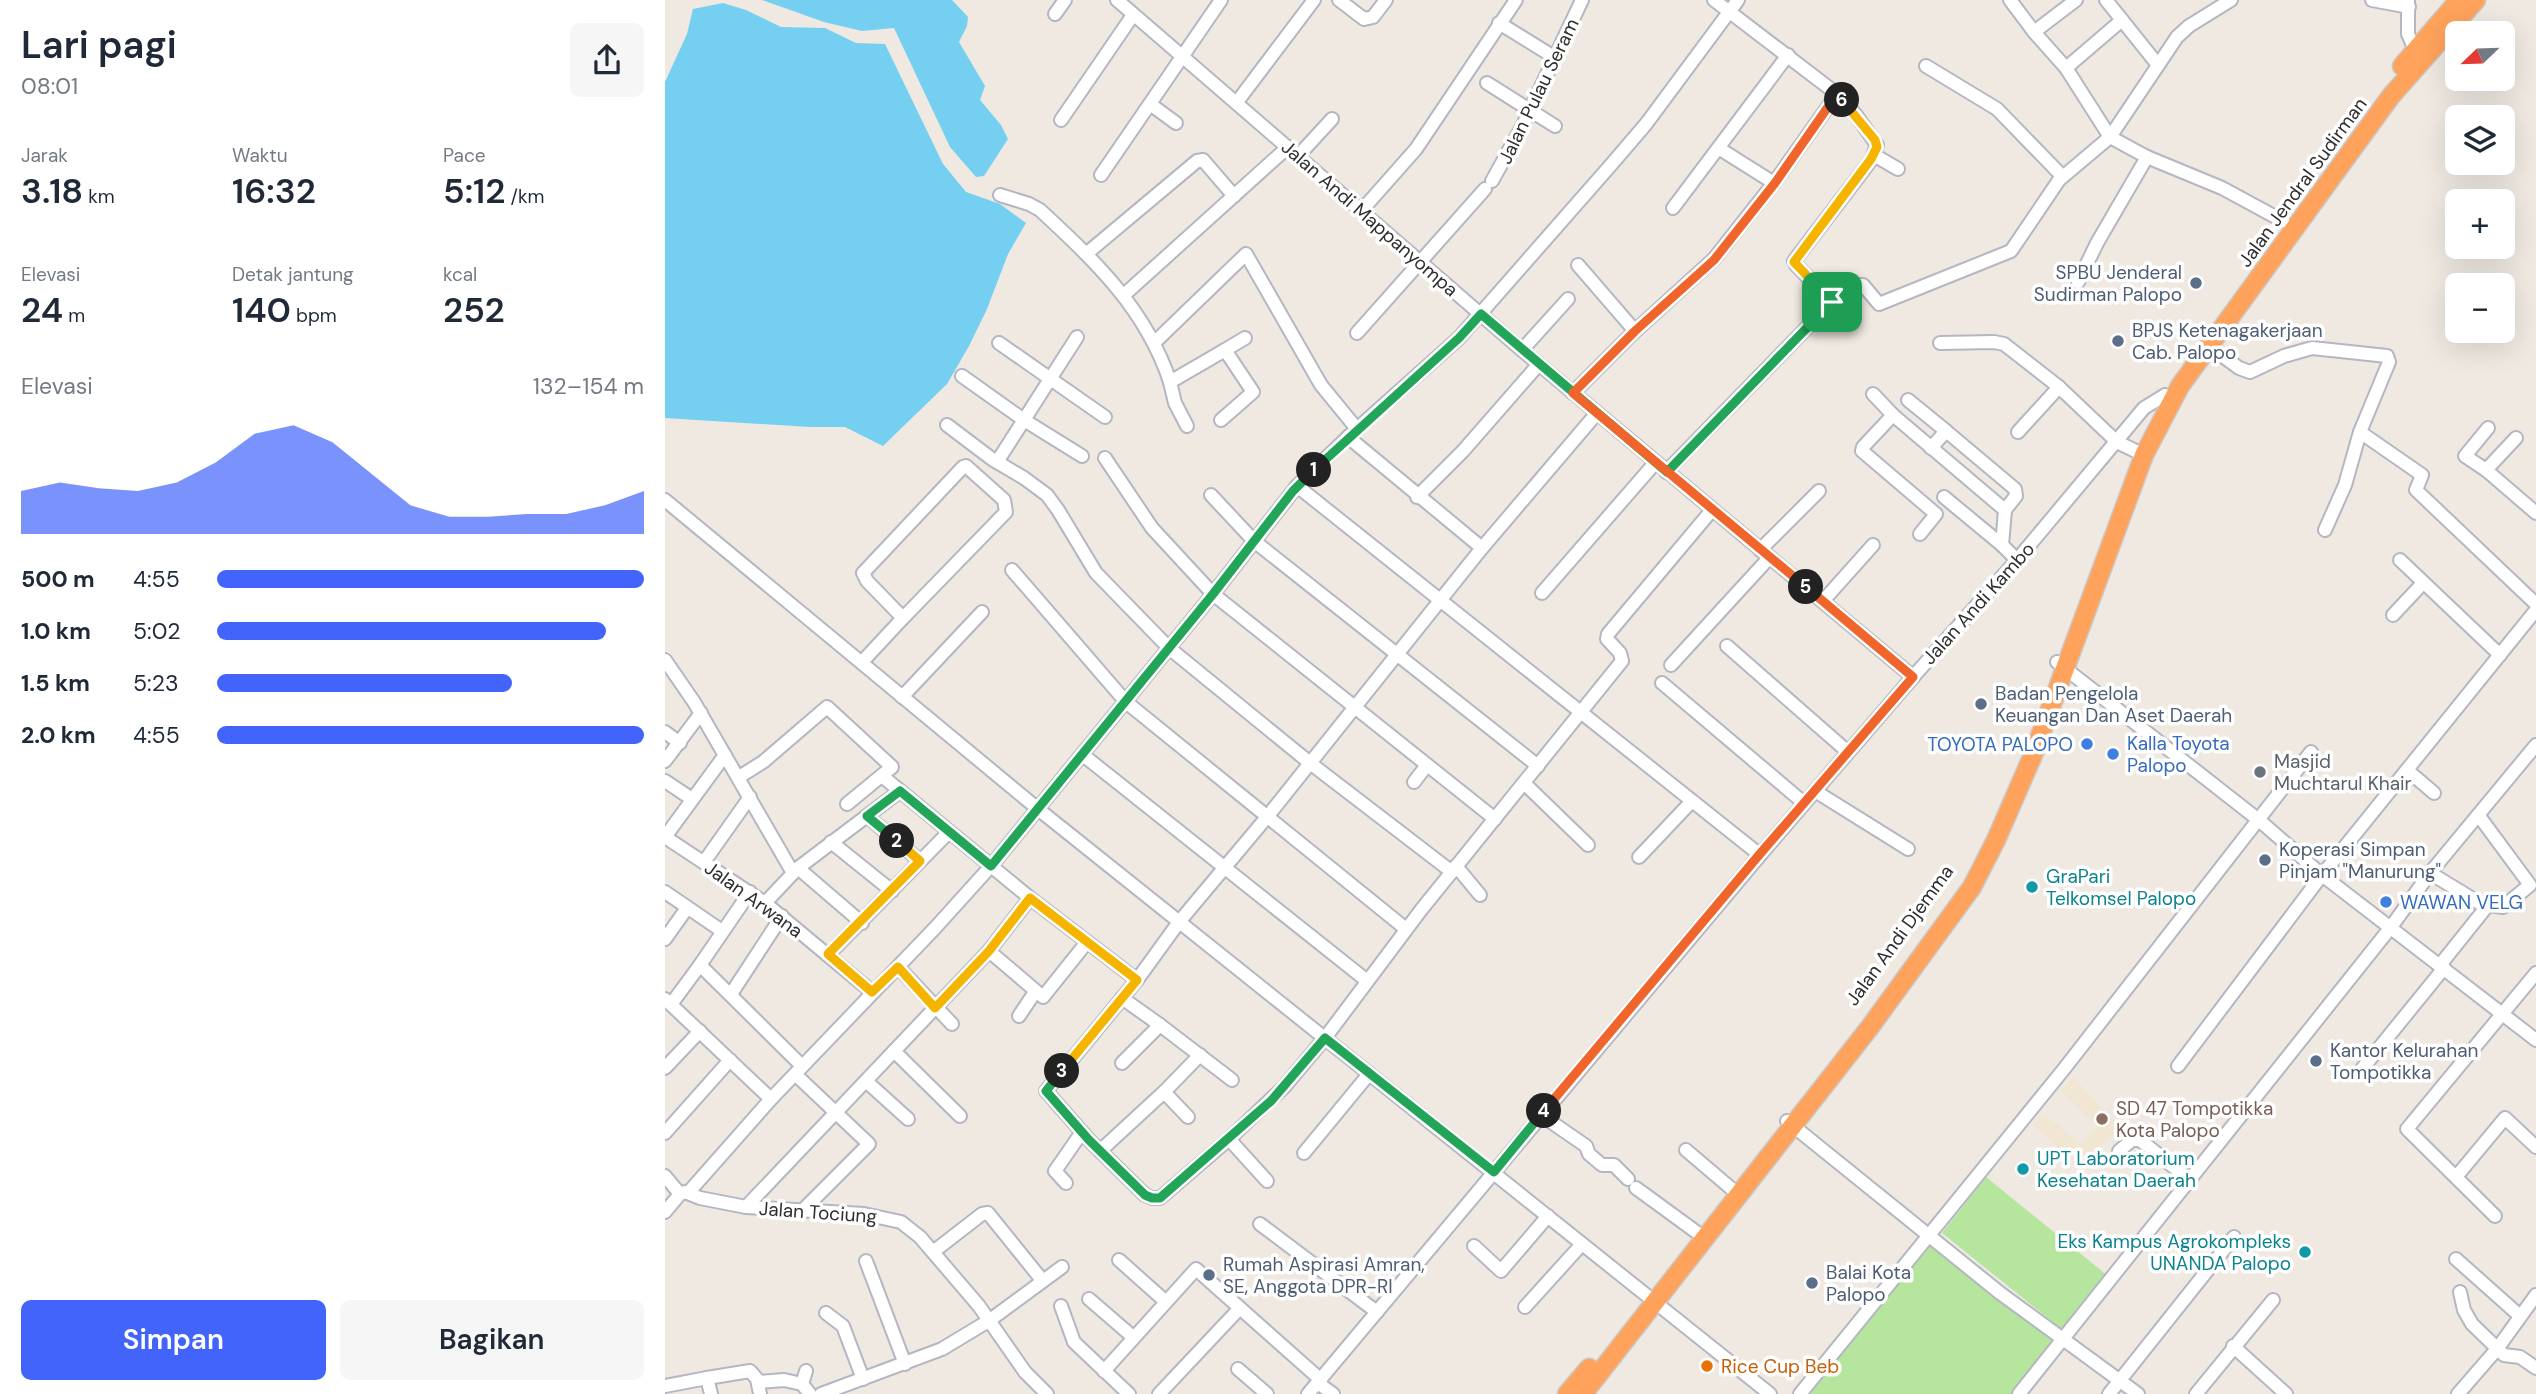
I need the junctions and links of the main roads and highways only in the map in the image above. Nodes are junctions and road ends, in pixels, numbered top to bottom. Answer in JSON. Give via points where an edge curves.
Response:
{"nodes":[{"id":1,"x":2459,"y":0,"type":"edge"},
{"id":2,"x":2476,"y":0,"type":"edge"},
{"id":3,"x":2417,"y":56,"type":"junction"},
{"id":4,"x":2402,"y":75,"type":"junction"},
{"id":5,"x":2169,"y":397,"type":"junction"},
{"id":6,"x":1791,"y":1123,"type":"junction"},
{"id":7,"x":1651,"y":1300,"type":"junction"},
{"id":8,"x":1567,"y":1394,"type":"edge"},
{"id":9,"x":1583,"y":1394,"type":"edge"}],
"edges":[{"from":1,"to":3,"type":"highway","name":"Jalan Jendral Sudirman"},
{"from":2,"to":3,"type":"highway","name":"Jalan Jendral Sudirman"},
{"from":3,"to":4,"type":"highway","name":"Jalan Jendral Sudirman"},
{"from":4,"to":5,"type":"highway","name":"Jalan Jendral Sudirman"},
{"from":4,"to":5,"type":"highway","name":"Jalan Jendral Sudirman","via":[[2283,221],[2189,356]]},
{"from":5,"to":6,"type":"highway","name":"Jalan Andi Djemma","via":[[2141,454],[2061,665],[1988,836],[1937,924]]},
{"from":6,"to":7,"type":"highway","name":"Jalan Andi Djemma"},
{"from":6,"to":7,"type":"highway","name":"Jalan Andi Djemma","via":[[1733,1190]]},
{"from":7,"to":8,"type":"highway","name":"Jalan Andi Djemma"},
{"from":7,"to":9,"type":"highway","name":"Jalan Andi Djemma"}]}
